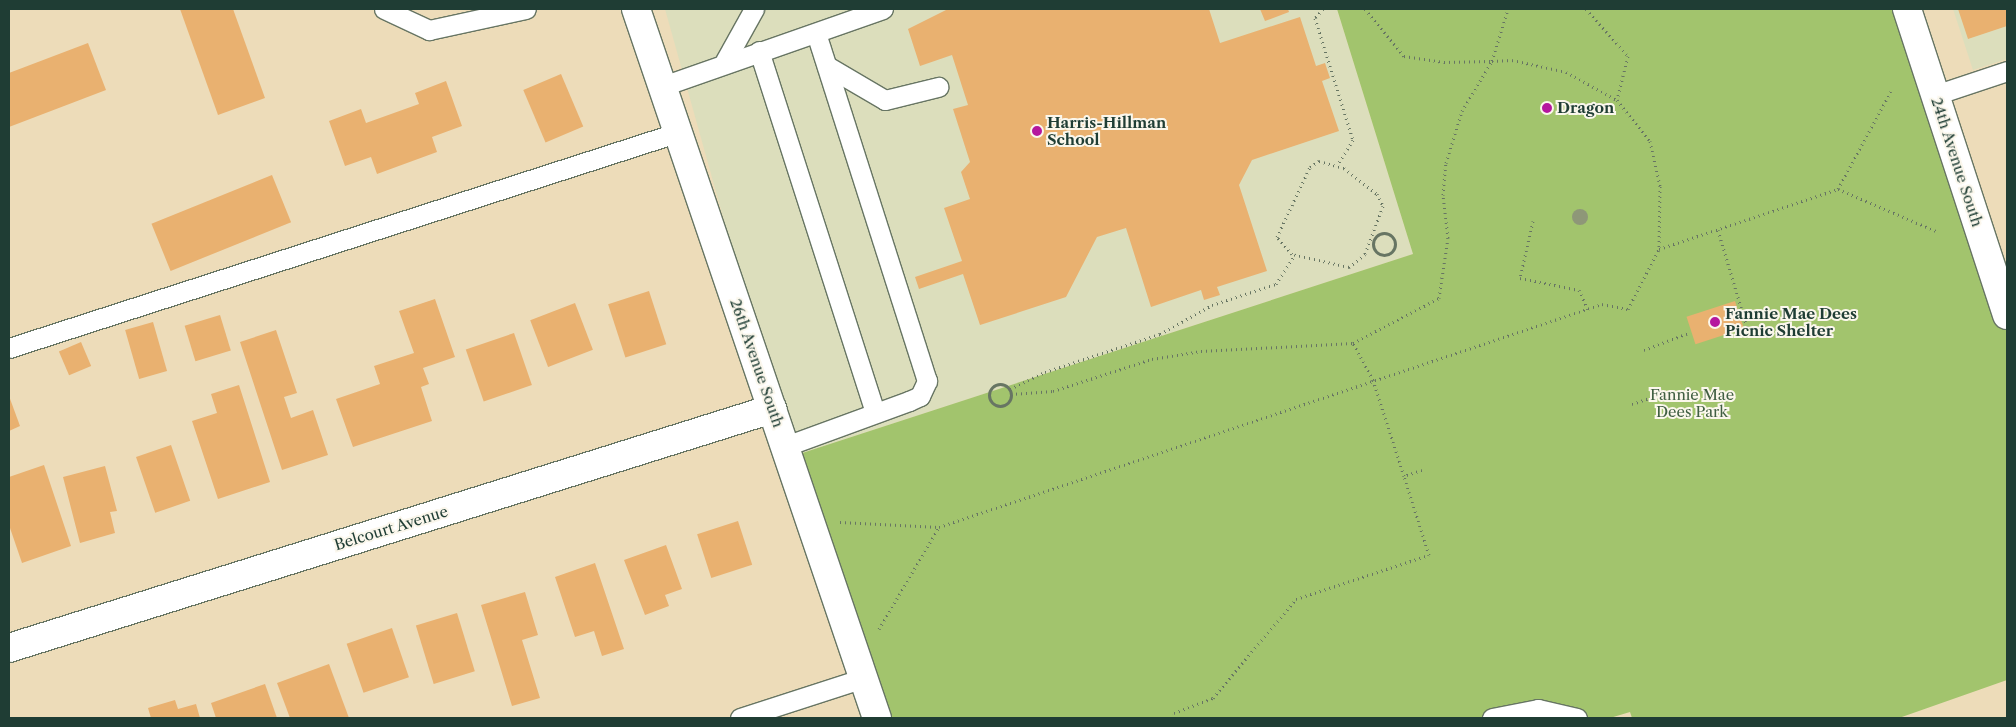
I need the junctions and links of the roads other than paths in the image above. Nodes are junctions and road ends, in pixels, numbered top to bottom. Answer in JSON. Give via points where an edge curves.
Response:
{"nodes":[{"id":1,"x":384,"y":9,"type":"edge"},
{"id":2,"x":526,"y":9,"type":"edge"},
{"id":3,"x":636,"y":9,"type":"edge"},
{"id":4,"x":754,"y":9,"type":"edge"},
{"id":5,"x":883,"y":9,"type":"edge"},
{"id":6,"x":1906,"y":9,"type":"edge"},
{"id":7,"x":816,"y":33,"type":"junction"},
{"id":8,"x":759,"y":50,"type":"junction"},
{"id":9,"x":725,"y":61,"type":"junction"},
{"id":10,"x":827,"y":66,"type":"junction"},
{"id":11,"x":2007,"y":71,"type":"edge"},
{"id":12,"x":663,"y":86,"type":"junction"},
{"id":13,"x":938,"y":87,"type":"dead end"},
{"id":14,"x":1935,"y":94,"type":"junction"},
{"id":15,"x":679,"y":132,"type":"junction"},
{"id":16,"x":2007,"y":315,"type":"edge"},
{"id":17,"x":9,"y":348,"type":"edge"},
{"id":18,"x":772,"y":409,"type":"junction"},
{"id":19,"x":874,"y":413,"type":"junction"},
{"id":20,"x":786,"y":446,"type":"junction"},
{"id":21,"x":9,"y":648,"type":"edge"},
{"id":22,"x":864,"y":678,"type":"junction"},
{"id":23,"x":740,"y":718,"type":"edge"},
{"id":24,"x":877,"y":718,"type":"edge"},
{"id":25,"x":1492,"y":718,"type":"edge"},
{"id":26,"x":1577,"y":718,"type":"edge"}],
"edges":[{"from":1,"to":2,"type":"lane","via":[[429,30]]},
{"from":3,"to":12,"type":"street","name":"26th Avenue South"},
{"from":4,"to":9,"type":"lane"},
{"from":5,"to":7,"type":"lane"},
{"from":6,"to":14,"type":"street","name":"24th Avenue South"},
{"from":7,"to":8,"type":"lane"},
{"from":7,"to":10,"type":"lane"},
{"from":8,"to":9,"type":"lane"},
{"from":8,"to":19,"type":"lane"},
{"from":9,"to":12,"type":"lane"},
{"from":10,"to":13,"type":"lane","via":[[885,100]]},
{"from":10,"to":19,"type":"lane","via":[[928,372],[926,389],[920,396]]},
{"from":11,"to":14,"type":"lane"},
{"from":12,"to":15,"type":"street","name":"26th Avenue South"},
{"from":14,"to":16,"type":"street","name":"24th Avenue South"},
{"from":15,"to":17,"type":"lane"},
{"from":15,"to":18,"type":"street","name":"26th Avenue South"},
{"from":18,"to":20,"type":"street","name":"26th Avenue South"},
{"from":18,"to":21,"type":"street","name":"Belcourt Avenue"},
{"from":19,"to":20,"type":"lane"},
{"from":20,"to":22,"type":"street","name":"26th Avenue South"},
{"from":22,"to":23,"type":"lane"},
{"from":22,"to":24,"type":"street","name":"26th Avenue South"},
{"from":25,"to":26,"type":"lane","via":[[1538,709]]}]}
